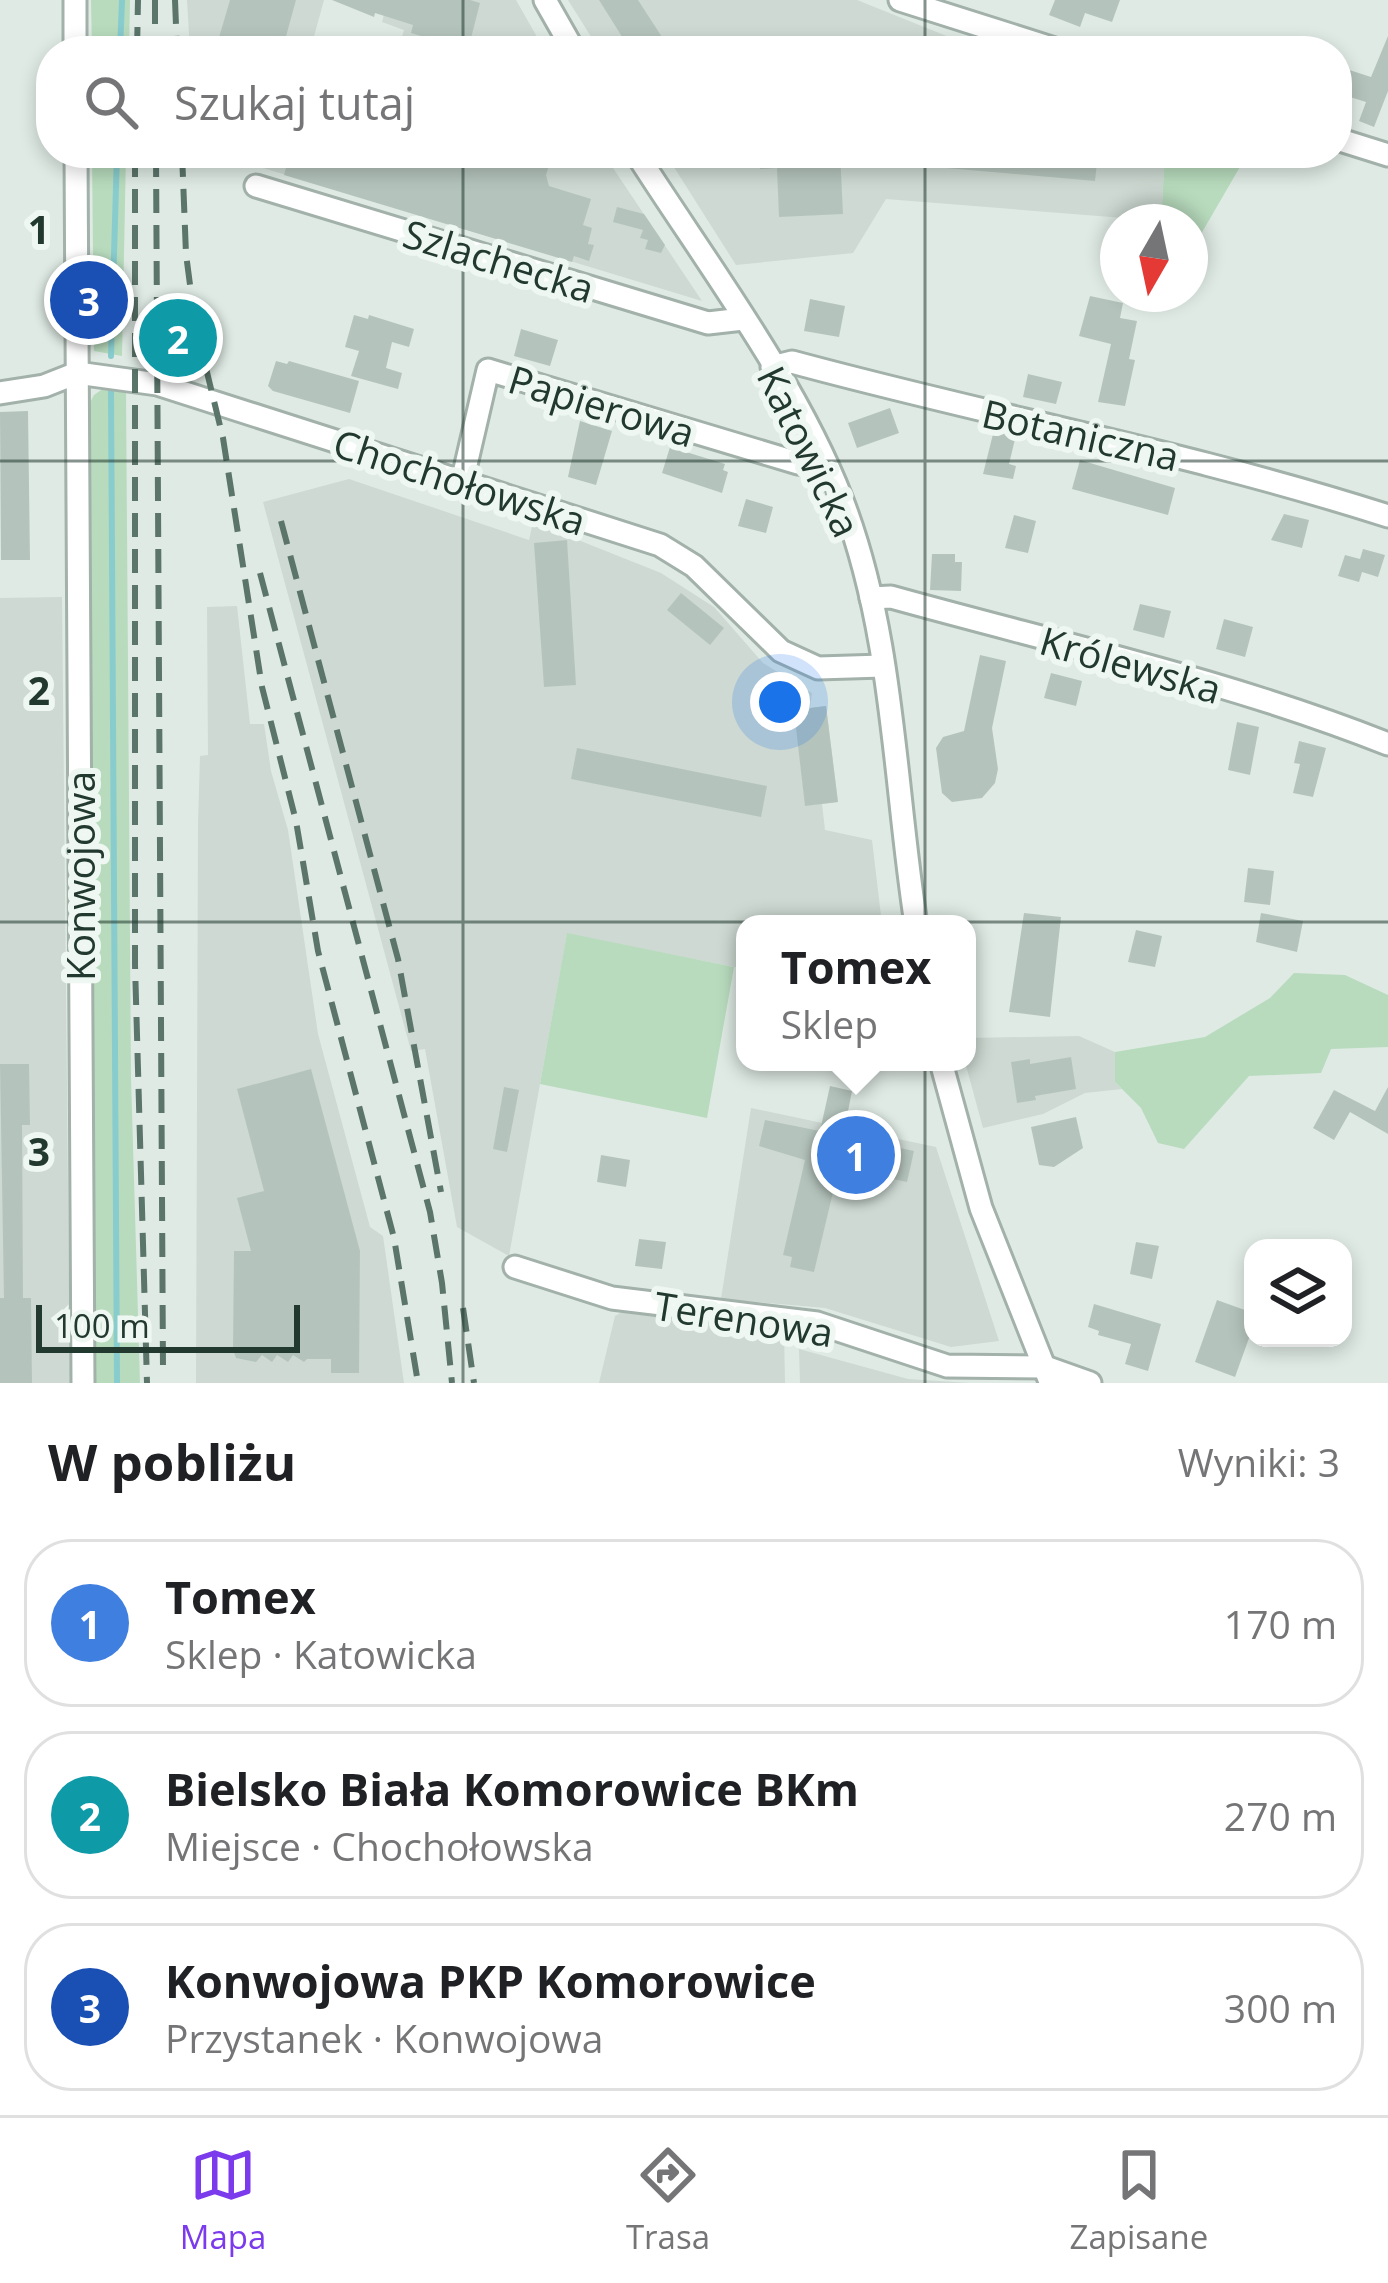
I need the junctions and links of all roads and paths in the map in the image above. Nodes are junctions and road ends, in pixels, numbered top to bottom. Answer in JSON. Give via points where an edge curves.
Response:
{"nodes":[{"id":1,"x":75,"y":0,"type":"edge"},
{"id":2,"x":545,"y":0,"type":"edge"},
{"id":3,"x":900,"y":0,"type":"edge"},
{"id":4,"x":75,"y":36,"type":"edge"},
{"id":5,"x":565,"y":36,"type":"edge"},
{"id":6,"x":1013,"y":36,"type":"edge"},
{"id":7,"x":1352,"y":144,"type":"edge"},
{"id":8,"x":1388,"y":155,"type":"edge"},
{"id":9,"x":76,"y":168,"type":"edge"},
{"id":10,"x":646,"y":168,"type":"edge"},
{"id":11,"x":256,"y":186,"type":"dead end"},
{"id":12,"x":743,"y":319,"type":"junction"},
{"id":13,"x":772,"y":367,"type":"junction"},
{"id":14,"x":77,"y":374,"type":"junction"},
{"id":15,"x":0,"y":393,"type":"edge"},
{"id":16,"x":826,"y":466,"type":"junction"},
{"id":17,"x":462,"y":482,"type":"junction"},
{"id":18,"x":1388,"y":517,"type":"edge"},
{"id":19,"x":871,"y":598,"type":"junction"},
{"id":20,"x":884,"y":666,"type":"junction"},
{"id":21,"x":1388,"y":744,"type":"edge"},
{"id":22,"x":915,"y":915,"type":"edge"},
{"id":23,"x":944,"y":1071,"type":"edge"},
{"id":24,"x":515,"y":1267,"type":"dead end"},
{"id":25,"x":1047,"y":1375,"type":"edge"},
{"id":26,"x":83,"y":1383,"type":"edge"},
{"id":27,"x":1090,"y":1383,"type":"edge"}],
"edges":[{"from":1,"to":4,"type":"street"},
{"from":2,"to":5,"type":"street"},
{"from":3,"to":6,"type":"street"},
{"from":7,"to":8,"type":"street"},
{"from":9,"to":14,"type":"street","name":"Konwojowa"},
{"from":10,"to":12,"type":"street","name":"Katowicka"},
{"from":11,"to":12,"type":"street","name":"Szlachecka","via":[[708,323]]},
{"from":12,"to":13,"type":"street","name":"Katowicka"},
{"from":13,"to":16,"type":"street","name":"Katowicka"},
{"from":13,"to":18,"type":"street","name":"Botaniczna","via":[[792,362],[1094,434]]},
{"from":14,"to":15,"type":"street","name":"Chochołowska"},
{"from":14,"to":17,"type":"street","name":"Chochołowska","via":[[157,384]]},
{"from":14,"to":26,"type":"street","name":"Konwojowa"},
{"from":16,"to":17,"type":"street","name":"Papierowa","via":[[488,370]]},
{"from":16,"to":19,"type":"street","name":"Katowicka"},
{"from":17,"to":20,"type":"street","name":"Chochołowska","via":[[660,545],[694,566],[781,651],[818,668]]},
{"from":19,"to":20,"type":"street","name":"Katowicka"},
{"from":19,"to":21,"type":"street","name":"Królewska","via":[[1173,676]]},
{"from":20,"to":22,"type":"street","name":"Katowicka"},
{"from":23,"to":25,"type":"street","via":[[982,1208]]},
{"from":24,"to":25,"type":"street","name":"Terenowa","via":[[612,1298],[817,1322],[947,1366]]},
{"from":25,"to":27,"type":"street","name":"Terenowa"}]}
